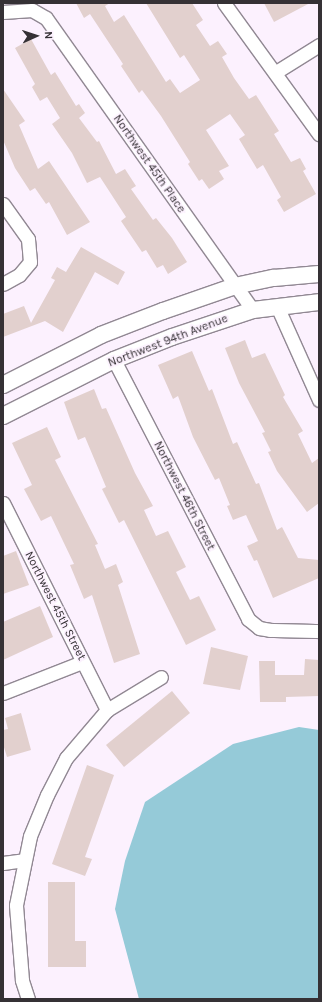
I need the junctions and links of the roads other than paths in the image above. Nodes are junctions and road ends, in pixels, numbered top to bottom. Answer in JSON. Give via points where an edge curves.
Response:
{"nodes":[{"id":1,"x":224,"y":3,"type":"edge"},
{"id":2,"x":3,"y":12,"type":"edge"},
{"id":3,"x":319,"y":45,"type":"edge"},
{"id":4,"x":276,"y":72,"type":"junction"},
{"id":5,"x":319,"y":134,"type":"edge"},
{"id":6,"x":3,"y":204,"type":"edge"},
{"id":7,"x":319,"y":274,"type":"edge"},
{"id":8,"x":3,"y":284,"type":"edge"},
{"id":9,"x":235,"y":286,"type":"junction"},
{"id":10,"x":319,"y":302,"type":"edge"},
{"id":11,"x":277,"y":306,"type":"junction"},
{"id":12,"x":253,"y":310,"type":"junction"},
{"id":13,"x":114,"y":360,"type":"junction"},
{"id":14,"x":3,"y":385,"type":"edge"},
{"id":15,"x":319,"y":400,"type":"edge"},
{"id":16,"x":3,"y":416,"type":"edge"},
{"id":17,"x":3,"y":503,"type":"edge"},
{"id":18,"x":7,"y":520,"type":"edge"},
{"id":19,"x":319,"y":631,"type":"edge"},
{"id":20,"x":82,"y":662,"type":"junction"},
{"id":21,"x":160,"y":677,"type":"dead end"},
{"id":22,"x":3,"y":693,"type":"edge"},
{"id":23,"x":106,"y":710,"type":"junction"},
{"id":24,"x":24,"y":860,"type":"junction"},
{"id":25,"x":3,"y":863,"type":"edge"},
{"id":26,"x":9,"y":905,"type":"edge"},
{"id":27,"x":28,"y":999,"type":"edge"}],
"edges":[{"from":1,"to":4,"type":"street"},
{"from":2,"to":9,"type":"street","name":"Northwest 45th Place","via":[[32,10],[46,18]]},
{"from":3,"to":4,"type":"street"},
{"from":4,"to":5,"type":"street"},
{"from":6,"to":8,"type":"street","via":[[28,240],[30,262],[19,275]]},
{"from":7,"to":9,"type":"street","via":[[274,278]]},
{"from":9,"to":12,"type":"street","name":"Northwest 45th Place"},
{"from":9,"to":14,"type":"street","via":[[101,335]]},
{"from":10,"to":11,"type":"street","name":"Northwest 94th Avenue"},
{"from":11,"to":12,"type":"street","name":"Northwest 94th Avenue"},
{"from":11,"to":15,"type":"street"},
{"from":12,"to":13,"type":"street","name":"Northwest 94th Avenue","via":[[172,337]]},
{"from":13,"to":16,"type":"street","name":"Northwest 94th Avenue"},
{"from":13,"to":19,"type":"street","name":"Northwest 46th Street","via":[[248,618],[259,628]]},
{"from":17,"to":18,"type":"street","name":"Northwest 45th Street"},
{"from":18,"to":20,"type":"street","name":"Northwest 45th Street"},
{"from":20,"to":22,"type":"street"},
{"from":20,"to":23,"type":"street","name":"Northwest 45th Street"},
{"from":21,"to":23,"type":"street"},
{"from":23,"to":24,"type":"street","via":[[66,758],[47,795]]},
{"from":24,"to":25,"type":"street"},
{"from":24,"to":26,"type":"street"},
{"from":26,"to":27,"type":"street","via":[[22,980]]}]}
